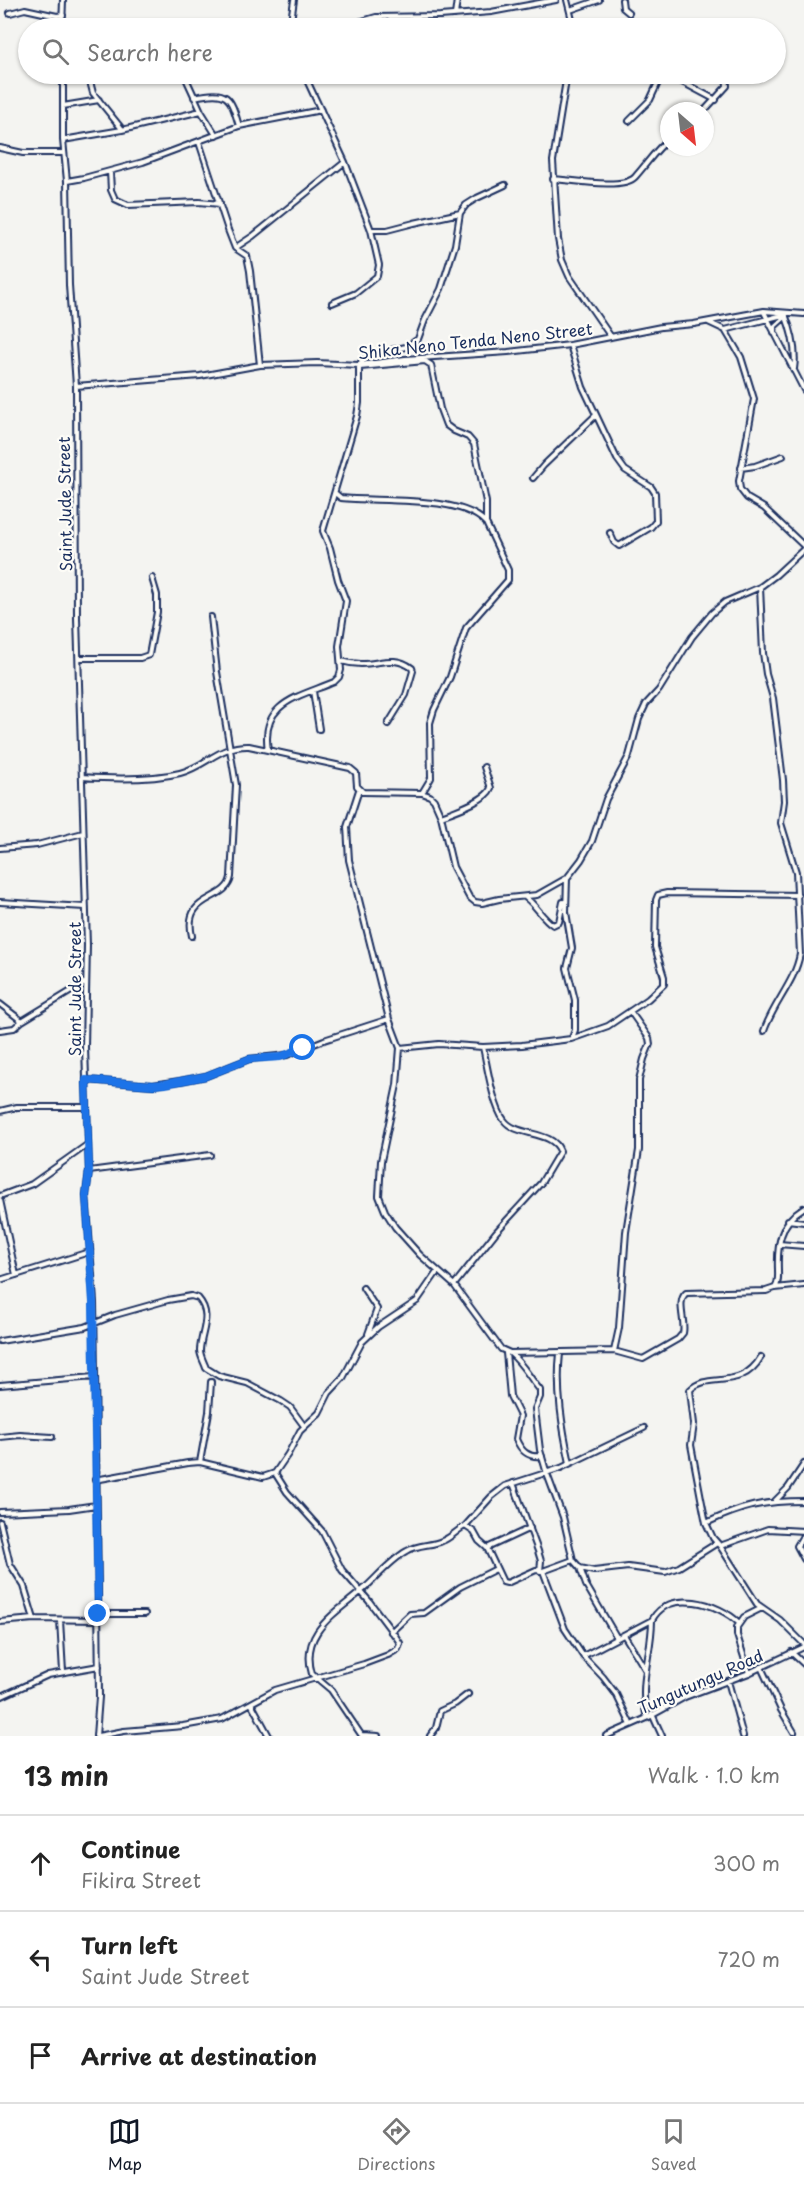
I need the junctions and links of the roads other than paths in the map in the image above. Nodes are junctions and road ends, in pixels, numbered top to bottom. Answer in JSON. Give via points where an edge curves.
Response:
{"nodes":[{"id":1,"x":63,"y":0,"type":"edge"},
{"id":2,"x":294,"y":0,"type":"edge"},
{"id":3,"x":457,"y":0,"type":"edge"},
{"id":4,"x":556,"y":0,"type":"edge"},
{"id":5,"x":567,"y":0,"type":"edge"},
{"id":6,"x":599,"y":0,"type":"edge"},
{"id":7,"x":622,"y":0,"type":"edge"},
{"id":8,"x":570,"y":10,"type":"junction"},
{"id":9,"x":10,"y":13,"type":"dead end"},
{"id":10,"x":629,"y":13,"type":"dead end"},
{"id":11,"x":63,"y":15,"type":"joint"},
{"id":12,"x":455,"y":15,"type":"junction"},
{"id":13,"x":291,"y":18,"type":"edge"},
{"id":14,"x":370,"y":18,"type":"edge"},
{"id":15,"x":572,"y":18,"type":"edge"},
{"id":16,"x":63,"y":84,"type":"edge"},
{"id":17,"x":91,"y":84,"type":"edge"},
{"id":18,"x":188,"y":84,"type":"edge"},
{"id":19,"x":309,"y":84,"type":"edge"},
{"id":20,"x":565,"y":84,"type":"edge"},
{"id":21,"x":657,"y":84,"type":"edge"},
{"id":22,"x":686,"y":84,"type":"edge"},
{"id":23,"x":727,"y":84,"type":"edge"},
{"id":24,"x":194,"y":97,"type":"junction"},
{"id":25,"x":99,"y":100,"type":"junction"},
{"id":26,"x":716,"y":100,"type":"joint"},
{"id":27,"x":63,"y":106,"type":"junction"},
{"id":28,"x":321,"y":110,"type":"junction"},
{"id":29,"x":201,"y":111,"type":"junction"},
{"id":30,"x":629,"y":121,"type":"dead end"},
{"id":31,"x":239,"y":126,"type":"junction"},
{"id":32,"x":122,"y":130,"type":"junction"},
{"id":33,"x":216,"y":135,"type":"junction"},
{"id":34,"x":63,"y":140,"type":"junction"},
{"id":35,"x":199,"y":142,"type":"junction"},
{"id":36,"x":660,"y":147,"type":"edge"},
{"id":37,"x":0,"y":148,"type":"edge"},
{"id":38,"x":64,"y":153,"type":"junction"},
{"id":39,"x":345,"y":162,"type":"junction"},
{"id":40,"x":110,"y":172,"type":"junction"},
{"id":41,"x":553,"y":179,"type":"junction"},
{"id":42,"x":66,"y":181,"type":"junction"},
{"id":43,"x":505,"y":186,"type":"dead end"},
{"id":44,"x":220,"y":204,"type":"junction"},
{"id":45,"x":460,"y":213,"type":"junction"},
{"id":46,"x":371,"y":230,"type":"junction"},
{"id":47,"x":235,"y":248,"type":"junction"},
{"id":48,"x":332,"y":303,"type":"dead end"},
{"id":49,"x":764,"y":311,"type":"junction"},
{"id":50,"x":804,"y":314,"type":"edge"},
{"id":51,"x":787,"y":315,"type":"junction"},
{"id":52,"x":767,"y":317,"type":"junction"},
{"id":53,"x":707,"y":322,"type":"junction"},
{"id":54,"x":725,"y":330,"type":"junction"},
{"id":55,"x":774,"y":332,"type":"junction"},
{"id":56,"x":610,"y":337,"type":"junction"},
{"id":57,"x":570,"y":345,"type":"junction"},
{"id":58,"x":260,"y":365,"type":"junction"},
{"id":59,"x":359,"y":366,"type":"junction"},
{"id":60,"x":793,"y":370,"type":"junction"},
{"id":61,"x":76,"y":386,"type":"junction"},
{"id":62,"x":804,"y":390,"type":"edge"},
{"id":63,"x":596,"y":415,"type":"junction"},
{"id":64,"x":783,"y":456,"type":"dead end"},
{"id":65,"x":741,"y":468,"type":"junction"},
{"id":66,"x":532,"y":478,"type":"dead end"},
{"id":67,"x":335,"y":494,"type":"junction"},
{"id":68,"x":486,"y":523,"type":"junction"},
{"id":69,"x":610,"y":533,"type":"dead end"},
{"id":70,"x":804,"y":547,"type":"edge"},
{"id":71,"x":152,"y":578,"type":"dead end"},
{"id":72,"x":760,"y":587,"type":"junction"},
{"id":73,"x":211,"y":617,"type":"dead end"},
{"id":74,"x":79,"y":658,"type":"junction"},
{"id":75,"x":341,"y":662,"type":"junction"},
{"id":76,"x":313,"y":691,"type":"junction"},
{"id":77,"x":388,"y":724,"type":"dead end"},
{"id":78,"x":319,"y":729,"type":"dead end"},
{"id":79,"x":230,"y":747,"type":"junction"},
{"id":80,"x":268,"y":750,"type":"junction"},
{"id":81,"x":484,"y":767,"type":"dead end"},
{"id":82,"x":82,"y":777,"type":"junction"},
{"id":83,"x":359,"y":790,"type":"junction"},
{"id":84,"x":422,"y":793,"type":"junction"},
{"id":85,"x":441,"y":816,"type":"junction"},
{"id":86,"x":82,"y":833,"type":"junction"},
{"id":87,"x":0,"y":848,"type":"edge"},
{"id":88,"x":567,"y":878,"type":"junction"},
{"id":89,"x":798,"y":895,"type":"junction"},
{"id":90,"x":526,"y":898,"type":"junction"},
{"id":91,"x":565,"y":899,"type":"junction"},
{"id":92,"x":0,"y":902,"type":"edge"},
{"id":93,"x":85,"y":907,"type":"junction"},
{"id":94,"x":192,"y":936,"type":"dead end"},
{"id":95,"x":86,"y":982,"type":"junction"},
{"id":96,"x":0,"y":1004,"type":"edge"},
{"id":97,"x":630,"y":1011,"type":"junction"},
{"id":98,"x":389,"y":1019,"type":"junction"},
{"id":99,"x":22,"y":1021,"type":"junction"},
{"id":100,"x":0,"y":1030,"type":"edge"},
{"id":101,"x":764,"y":1031,"type":"dead end"},
{"id":102,"x":571,"y":1038,"type":"junction"},
{"id":103,"x":483,"y":1047,"type":"junction"},
{"id":104,"x":400,"y":1048,"type":"junction"},
{"id":105,"x":86,"y":1080,"type":"junction"},
{"id":106,"x":87,"y":1107,"type":"junction"},
{"id":107,"x":0,"y":1111,"type":"edge"},
{"id":108,"x":87,"y":1145,"type":"junction"},
{"id":109,"x":210,"y":1155,"type":"dead end"},
{"id":110,"x":89,"y":1171,"type":"junction"},
{"id":111,"x":0,"y":1198,"type":"edge"},
{"id":112,"x":802,"y":1208,"type":"dead end"},
{"id":113,"x":788,"y":1220,"type":"junction"},
{"id":114,"x":804,"y":1221,"type":"edge"},
{"id":115,"x":779,"y":1244,"type":"junction"},
{"id":116,"x":804,"y":1246,"type":"edge"},
{"id":117,"x":89,"y":1252,"type":"junction"},
{"id":118,"x":437,"y":1272,"type":"junction"},
{"id":119,"x":16,"y":1275,"type":"junction"},
{"id":120,"x":0,"y":1280,"type":"edge"},
{"id":121,"x":804,"y":1285,"type":"edge"},
{"id":122,"x":454,"y":1286,"type":"junction"},
{"id":123,"x":363,"y":1288,"type":"dead end"},
{"id":124,"x":775,"y":1288,"type":"junction"},
{"id":125,"x":94,"y":1325,"type":"junction"},
{"id":126,"x":368,"y":1335,"type":"junction"},
{"id":127,"x":0,"y":1341,"type":"edge"},
{"id":128,"x":614,"y":1352,"type":"junction"},
{"id":129,"x":508,"y":1353,"type":"junction"},
{"id":130,"x":560,"y":1353,"type":"junction"},
{"id":131,"x":761,"y":1357,"type":"dead end"},
{"id":132,"x":94,"y":1377,"type":"junction"},
{"id":133,"x":211,"y":1382,"type":"dead end"},
{"id":134,"x":0,"y":1386,"type":"edge"},
{"id":135,"x":304,"y":1426,"type":"junction"},
{"id":136,"x":644,"y":1428,"type":"dead end"},
{"id":137,"x":0,"y":1437,"type":"edge"},
{"id":138,"x":52,"y":1437,"type":"dead end"},
{"id":139,"x":542,"y":1456,"type":"junction"},
{"id":140,"x":200,"y":1462,"type":"junction"},
{"id":141,"x":570,"y":1463,"type":"junction"},
{"id":142,"x":804,"y":1464,"type":"edge"},
{"id":143,"x":274,"y":1473,"type":"junction"},
{"id":144,"x":546,"y":1474,"type":"junction"},
{"id":145,"x":95,"y":1480,"type":"junction"},
{"id":146,"x":513,"y":1483,"type":"junction"},
{"id":147,"x":775,"y":1501,"type":"junction"},
{"id":148,"x":804,"y":1501,"type":"edge"},
{"id":149,"x":96,"y":1505,"type":"junction"},
{"id":150,"x":0,"y":1512,"type":"edge"},
{"id":151,"x":0,"y":1522,"type":"edge"},
{"id":152,"x":706,"y":1523,"type":"junction"},
{"id":153,"x":465,"y":1526,"type":"junction"},
{"id":154,"x":530,"y":1528,"type":"junction"},
{"id":155,"x":804,"y":1532,"type":"edge"},
{"id":156,"x":719,"y":1544,"type":"junction"},
{"id":157,"x":487,"y":1548,"type":"junction"},
{"id":158,"x":804,"y":1559,"type":"edge"},
{"id":159,"x":573,"y":1560,"type":"junction"},
{"id":160,"x":580,"y":1568,"type":"junction"},
{"id":161,"x":496,"y":1569,"type":"junction"},
{"id":162,"x":542,"y":1571,"type":"junction"},
{"id":163,"x":361,"y":1592,"type":"junction"},
{"id":164,"x":762,"y":1608,"type":"junction"},
{"id":165,"x":98,"y":1614,"type":"junction"},
{"id":166,"x":145,"y":1614,"type":"dead end"},
{"id":167,"x":34,"y":1619,"type":"junction"},
{"id":168,"x":60,"y":1620,"type":"junction"},
{"id":169,"x":97,"y":1620,"type":"junction"},
{"id":170,"x":652,"y":1620,"type":"junction"},
{"id":171,"x":0,"y":1622,"type":"edge"},
{"id":172,"x":739,"y":1623,"type":"junction"},
{"id":173,"x":391,"y":1632,"type":"junction"},
{"id":174,"x":624,"y":1635,"type":"junction"},
{"id":175,"x":617,"y":1638,"type":"junction"},
{"id":176,"x":804,"y":1646,"type":"edge"},
{"id":177,"x":791,"y":1653,"type":"junction"},
{"id":178,"x":583,"y":1656,"type":"junction"},
{"id":179,"x":804,"y":1664,"type":"edge"},
{"id":180,"x":99,"y":1666,"type":"junction"},
{"id":181,"x":761,"y":1667,"type":"junction"},
{"id":182,"x":646,"y":1670,"type":"junction"},
{"id":183,"x":63,"y":1672,"type":"junction"},
{"id":184,"x":749,"y":1673,"type":"junction"},
{"id":185,"x":316,"y":1679,"type":"junction"},
{"id":186,"x":728,"y":1682,"type":"junction"},
{"id":187,"x":468,"y":1694,"type":"dead end"},
{"id":188,"x":0,"y":1697,"type":"edge"},
{"id":189,"x":251,"y":1702,"type":"junction"},
{"id":190,"x":652,"y":1714,"type":"junction"},
{"id":191,"x":647,"y":1718,"type":"junction"},
{"id":192,"x":631,"y":1725,"type":"junction"},
{"id":193,"x":794,"y":1732,"type":"dead end"},
{"id":194,"x":97,"y":1736,"type":"edge"},
{"id":195,"x":269,"y":1736,"type":"edge"},
{"id":196,"x":362,"y":1736,"type":"edge"},
{"id":197,"x":378,"y":1736,"type":"edge"},
{"id":198,"x":430,"y":1736,"type":"edge"},
{"id":199,"x":606,"y":1736,"type":"edge"},
{"id":200,"x":662,"y":1736,"type":"edge"},
{"id":201,"x":742,"y":1736,"type":"edge"}],
"edges":[{"from":1,"to":11,"type":"street"},
{"from":2,"to":13,"type":"street"},
{"from":3,"to":12,"type":"street"},
{"from":4,"to":12,"type":"street"},
{"from":5,"to":8,"type":"street"},
{"from":6,"to":8,"type":"street"},
{"from":7,"to":10,"type":"street"},
{"from":8,"to":15,"type":"street"},
{"from":9,"to":11,"type":"street","via":[[25,9]]},
{"from":12,"to":14,"type":"street"},
{"from":16,"to":27,"type":"street","name":"Saint Jude Street"},
{"from":17,"to":25,"type":"street"},
{"from":18,"to":24,"type":"street"},
{"from":19,"to":28,"type":"street"},
{"from":20,"to":41,"type":"street"},
{"from":21,"to":30,"type":"street","via":[[650,100]]},
{"from":22,"to":26,"type":"street"},
{"from":23,"to":26,"type":"street"},
{"from":24,"to":29,"type":"street"},
{"from":24,"to":31,"type":"street","via":[[228,97]]},
{"from":25,"to":27,"type":"street"},
{"from":25,"to":32,"type":"street"},
{"from":27,"to":34,"type":"street","name":"Saint Jude Street"},
{"from":28,"to":31,"type":"street"},
{"from":28,"to":39,"type":"street"},
{"from":29,"to":32,"type":"street"},
{"from":29,"to":33,"type":"street"},
{"from":31,"to":33,"type":"street"},
{"from":32,"to":34,"type":"street"},
{"from":33,"to":35,"type":"street"},
{"from":34,"to":38,"type":"street","name":"Saint Jude Street"},
{"from":35,"to":40,"type":"street"},
{"from":35,"to":44,"type":"street"},
{"from":36,"to":41,"type":"street","via":[[628,182]]},
{"from":37,"to":38,"type":"street","via":[[23,153]]},
{"from":38,"to":42,"type":"street","name":"Saint Jude Street"},
{"from":39,"to":46,"type":"street"},
{"from":39,"to":47,"type":"street"},
{"from":40,"to":42,"type":"street"},
{"from":40,"to":44,"type":"street","via":[[115,198],[128,205]]},
{"from":41,"to":56,"type":"street","via":[[565,268]]},
{"from":42,"to":61,"type":"street","name":"Saint Jude Street"},
{"from":43,"to":45,"type":"street","via":[[477,198]]},
{"from":44,"to":47,"type":"street"},
{"from":45,"to":46,"type":"street","via":[[387,231]]},
{"from":45,"to":59,"type":"street","via":[[441,289],[418,339],[406,347],[372,354]]},
{"from":46,"to":48,"type":"street","via":[[379,265],[377,276],[356,293]]},
{"from":47,"to":58,"type":"street","via":[[247,256]]},
{"from":49,"to":51,"type":"street","name":"Shika Neno Tenda Neno Street"},
{"from":49,"to":52,"type":"street"},
{"from":49,"to":53,"type":"street","name":"Shika Neno Tenda Neno Street"},
{"from":50,"to":51,"type":"street","name":"Shika Neno Tenda Neno Street"},
{"from":51,"to":52,"type":"street"},
{"from":51,"to":55,"type":"street"},
{"from":51,"to":60,"type":"street","via":[[794,342]]},
{"from":52,"to":54,"type":"street"},
{"from":52,"to":55,"type":"street"},
{"from":53,"to":54,"type":"street"},
{"from":53,"to":56,"type":"street","name":"Shika Neno Tenda Neno Street"},
{"from":54,"to":65,"type":"street","via":[[741,357],[754,399]]},
{"from":55,"to":60,"type":"street"},
{"from":56,"to":57,"type":"street","name":"Shika Neno Tenda Neno Street"},
{"from":57,"to":59,"type":"street","name":"Shika Neno Tenda Neno Street"},
{"from":57,"to":63,"type":"street"},
{"from":58,"to":59,"type":"street","name":"Shika Neno Tenda Neno Street"},
{"from":58,"to":61,"type":"street","name":"Shika Neno Tenda Neno Street","via":[[200,376]]},
{"from":59,"to":67,"type":"street","via":[[358,410]]},
{"from":59,"to":68,"type":"street","via":[[425,361],[431,365],[446,425],[468,436],[474,444],[486,502]]},
{"from":60,"to":62,"type":"street"},
{"from":61,"to":74,"type":"street","name":"Saint Jude Street"},
{"from":63,"to":66,"type":"street"},
{"from":63,"to":69,"type":"street","via":[[621,466],[655,493],[657,514],[651,527],[620,546]]},
{"from":64,"to":65,"type":"street"},
{"from":65,"to":70,"type":"street","via":[[740,489],[747,498],[764,508]]},
{"from":67,"to":68,"type":"street","via":[[342,498],[446,505],[471,511]]},
{"from":67,"to":75,"type":"street","via":[[323,531],[346,601],[339,646]]},
{"from":68,"to":84,"type":"street","via":[[508,580],[466,628],[430,723],[431,778]]},
{"from":70,"to":72,"type":"street"},
{"from":71,"to":74,"type":"street","via":[[158,612],[149,655]]},
{"from":72,"to":88,"type":"street","via":[[734,597],[712,613],[646,704],[629,756],[606,799],[592,842]]},
{"from":72,"to":89,"type":"street","via":[[763,652],[783,780],[781,823],[796,872]]},
{"from":73,"to":79,"type":"street"},
{"from":74,"to":82,"type":"street","name":"Saint Jude Street"},
{"from":75,"to":76,"type":"street","via":[[339,677]]},
{"from":75,"to":77,"type":"street","via":[[396,660],[412,668],[406,696]]},
{"from":76,"to":78,"type":"street"},
{"from":76,"to":80,"type":"street","via":[[278,707],[270,719]]},
{"from":79,"to":80,"type":"street"},
{"from":79,"to":82,"type":"street","via":[[182,773]]},
{"from":79,"to":94,"type":"street","via":[[236,785],[230,884],[192,914]]},
{"from":80,"to":83,"type":"street","via":[[354,770]]},
{"from":81,"to":85,"type":"street","via":[[489,793]]},
{"from":82,"to":86,"type":"street","name":"Saint Jude Street"},
{"from":83,"to":84,"type":"street"},
{"from":83,"to":98,"type":"street","via":[[347,827],[349,860]]},
{"from":84,"to":85,"type":"street","via":[[434,800]]},
{"from":85,"to":90,"type":"street","via":[[453,867],[469,897],[482,903]]},
{"from":86,"to":87,"type":"street","via":[[37,845]]},
{"from":86,"to":93,"type":"street","name":"Saint Jude Street"},
{"from":88,"to":90,"type":"street"},
{"from":88,"to":91,"type":"street"},
{"from":89,"to":97,"type":"street","via":[[658,896],[655,947],[664,984]]},
{"from":89,"to":101,"type":"street","via":[[798,965]]},
{"from":90,"to":91,"type":"street","via":[[553,925],[559,922]]},
{"from":91,"to":102,"type":"street","via":[[572,948],[567,968],[575,1000],[576,1030]]},
{"from":92,"to":93,"type":"street"},
{"from":93,"to":95,"type":"street","name":"Saint Jude Street"},
{"from":95,"to":99,"type":"street"},
{"from":95,"to":105,"type":"street","name":"Saint Jude Street"},
{"from":96,"to":99,"type":"street"},
{"from":97,"to":102,"type":"street","via":[[608,1026]]},
{"from":97,"to":128,"type":"street","via":[[650,1044],[639,1080],[639,1150]]},
{"from":98,"to":104,"type":"street"},
{"from":98,"to":105,"type":"street","via":[[287,1055],[249,1059],[206,1076],[153,1085]]},
{"from":99,"to":100,"type":"street","via":[[14,1028]]},
{"from":102,"to":103,"type":"street"},
{"from":103,"to":104,"type":"street","via":[[439,1044]]},
{"from":103,"to":122,"type":"street","via":[[504,1120],[516,1129],[550,1140],[560,1151],[541,1183]]},
{"from":104,"to":118,"type":"street","via":[[379,1196],[395,1227]]},
{"from":105,"to":106,"type":"street","name":"Saint Jude Street"},
{"from":106,"to":107,"type":"street","via":[[17,1107]]},
{"from":106,"to":108,"type":"street","name":"Saint Jude Street"},
{"from":108,"to":110,"type":"street","name":"Saint Jude Street"},
{"from":108,"to":111,"type":"street","via":[[32,1184]]},
{"from":109,"to":110,"type":"street"},
{"from":110,"to":117,"type":"street","name":"Saint Jude Street"},
{"from":111,"to":119,"type":"street"},
{"from":112,"to":113,"type":"street"},
{"from":113,"to":114,"type":"street"},
{"from":113,"to":115,"type":"street"},
{"from":115,"to":116,"type":"street"},
{"from":115,"to":124,"type":"street"},
{"from":117,"to":119,"type":"street"},
{"from":117,"to":125,"type":"street","name":"Saint Jude Street"},
{"from":118,"to":122,"type":"street"},
{"from":118,"to":126,"type":"street","via":[[417,1301]]},
{"from":119,"to":120,"type":"street"},
{"from":121,"to":124,"type":"street"},
{"from":122,"to":129,"type":"street"},
{"from":123,"to":126,"type":"street","via":[[378,1309]]},
{"from":124,"to":128,"type":"street","via":[[686,1293],[681,1302],[684,1328],[678,1339],[643,1359]]},
{"from":125,"to":127,"type":"street"},
{"from":125,"to":132,"type":"street","name":"Saint Jude Street"},
{"from":125,"to":135,"type":"street","via":[[168,1300],[198,1298],[206,1311],[200,1349],[206,1368],[281,1401]]},
{"from":126,"to":135,"type":"street","via":[[343,1378]]},
{"from":128,"to":130,"type":"street"},
{"from":129,"to":130,"type":"street"},
{"from":129,"to":139,"type":"street","via":[[521,1363],[540,1390],[535,1409]]},
{"from":129,"to":139,"type":"street","via":[[510,1395],[520,1416],[516,1439],[525,1453]]},
{"from":130,"to":141,"type":"street","via":[[558,1386]]},
{"from":131,"to":152,"type":"street","via":[[744,1375],[690,1390],[694,1424],[691,1444]]},
{"from":132,"to":134,"type":"street"},
{"from":132,"to":145,"type":"street","name":"Saint Jude Street"},
{"from":133,"to":140,"type":"street"},
{"from":135,"to":143,"type":"street"},
{"from":136,"to":141,"type":"street"},
{"from":137,"to":138,"type":"street"},
{"from":139,"to":144,"type":"street"},
{"from":140,"to":143,"type":"street","via":[[263,1477]]},
{"from":140,"to":145,"type":"street"},
{"from":141,"to":144,"type":"street"},
{"from":142,"to":147,"type":"street"},
{"from":143,"to":163,"type":"street","via":[[322,1531],[342,1570]]},
{"from":144,"to":146,"type":"street"},
{"from":144,"to":159,"type":"street","via":[[563,1517]]},
{"from":145,"to":149,"type":"street","name":"Saint Jude Street"},
{"from":146,"to":153,"type":"street","via":[[491,1497]]},
{"from":146,"to":154,"type":"street"},
{"from":147,"to":148,"type":"street"},
{"from":147,"to":152,"type":"street","via":[[736,1509]]},
{"from":149,"to":150,"type":"street"},
{"from":149,"to":165,"type":"street","name":"Saint Jude Street"},
{"from":151,"to":167,"type":"street","via":[[7,1557],[24,1586]]},
{"from":152,"to":156,"type":"street"},
{"from":153,"to":157,"type":"street"},
{"from":153,"to":163,"type":"street","via":[[445,1540],[406,1551]]},
{"from":154,"to":157,"type":"street"},
{"from":154,"to":162,"type":"street"},
{"from":155,"to":156,"type":"street","via":[[768,1528]]},
{"from":155,"to":158,"type":"street","via":[[797,1546]]},
{"from":156,"to":160,"type":"street","via":[[665,1572],[628,1567]]},
{"from":156,"to":164,"type":"street"},
{"from":157,"to":161,"type":"street"},
{"from":159,"to":160,"type":"street"},
{"from":159,"to":162,"type":"street"},
{"from":160,"to":175,"type":"street"},
{"from":161,"to":162,"type":"street","via":[[507,1583]]},
{"from":161,"to":173,"type":"street","via":[[460,1587],[424,1613],[410,1614]]},
{"from":162,"to":178,"type":"street","via":[[565,1629]]},
{"from":163,"to":173,"type":"street"},
{"from":163,"to":185,"type":"street","via":[[316,1633],[309,1655]]},
{"from":164,"to":172,"type":"street"},
{"from":164,"to":176,"type":"street","via":[[780,1620]]},
{"from":165,"to":166,"type":"street"},
{"from":165,"to":169,"type":"street","name":"Saint Jude Street"},
{"from":167,"to":168,"type":"street"},
{"from":167,"to":171,"type":"street"},
{"from":168,"to":169,"type":"street"},
{"from":168,"to":183,"type":"street"},
{"from":169,"to":180,"type":"street","name":"Saint Jude Street"},
{"from":170,"to":172,"type":"street","via":[[666,1607],[690,1600],[731,1615]]},
{"from":170,"to":174,"type":"street"},
{"from":170,"to":182,"type":"street"},
{"from":172,"to":184,"type":"street","via":[[737,1635]]},
{"from":173,"to":185,"type":"street","via":[[400,1643],[394,1652]]},
{"from":174,"to":175,"type":"street"},
{"from":174,"to":182,"type":"street"},
{"from":175,"to":178,"type":"street"},
{"from":176,"to":177,"type":"street","name":"Tungutungu Road"},
{"from":177,"to":179,"type":"street"},
{"from":177,"to":181,"type":"street","name":"Tungutungu Road"},
{"from":178,"to":192,"type":"street","via":[[616,1694]]},
{"from":180,"to":183,"type":"street"},
{"from":180,"to":194,"type":"street","name":"Saint Jude Street"},
{"from":181,"to":184,"type":"street","name":"Tungutungu Road"},
{"from":181,"to":193,"type":"street"},
{"from":182,"to":191,"type":"street"},
{"from":183,"to":188,"type":"street"},
{"from":184,"to":186,"type":"street","name":"Tungutungu Road"},
{"from":185,"to":189,"type":"street","via":[[289,1685]]},
{"from":185,"to":196,"type":"street","via":[[332,1690]]},
{"from":186,"to":190,"type":"street","name":"Tungutungu Road"},
{"from":186,"to":201,"type":"street"},
{"from":187,"to":198,"type":"street","via":[[440,1711]]},
{"from":189,"to":194,"type":"street","via":[[229,1716],[207,1723]]},
{"from":189,"to":195,"type":"street"},
{"from":190,"to":191,"type":"street","name":"Tungutungu Road"},
{"from":190,"to":200,"type":"street"},
{"from":191,"to":192,"type":"street","name":"Tungutungu Road"},
{"from":192,"to":199,"type":"street","name":"Tungutungu Road"},
{"from":196,"to":197,"type":"street"}]}
